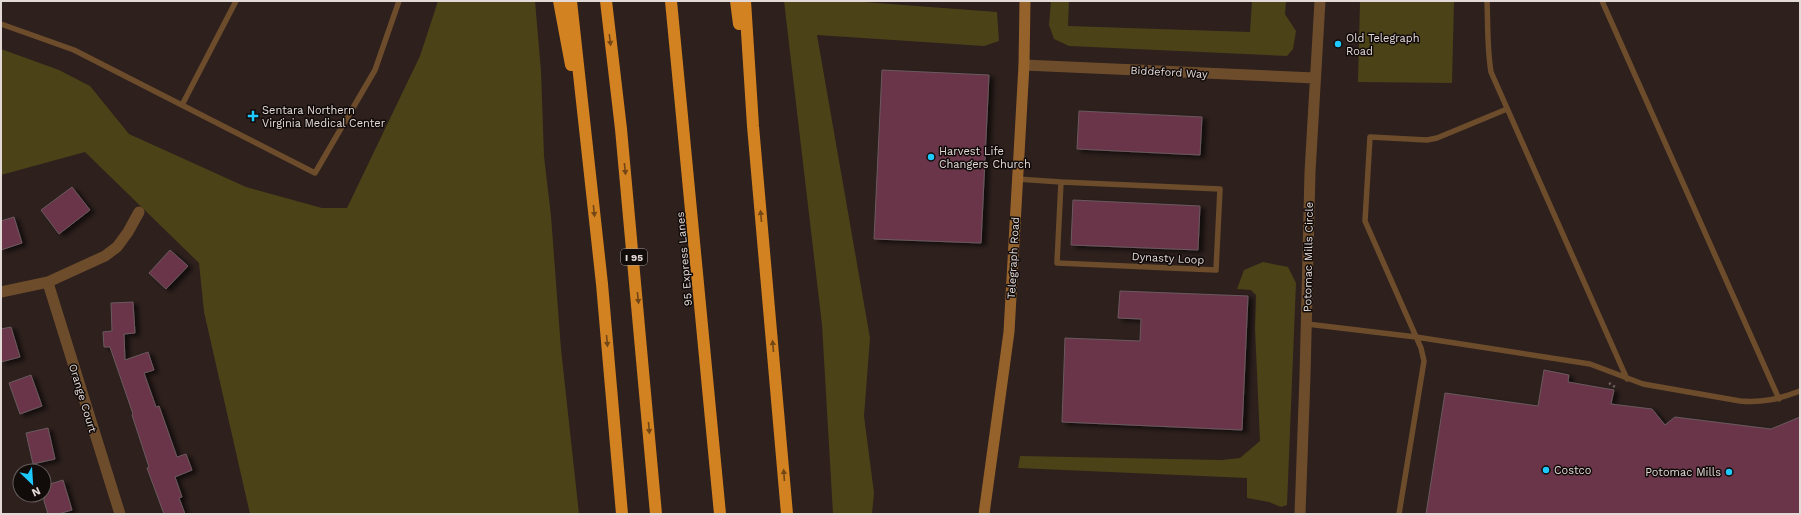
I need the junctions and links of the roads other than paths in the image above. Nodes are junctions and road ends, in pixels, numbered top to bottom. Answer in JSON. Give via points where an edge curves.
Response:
{"nodes":[{"id":1,"x":236,"y":1,"type":"edge"},
{"id":2,"x":399,"y":1,"type":"edge"},
{"id":3,"x":559,"y":1,"type":"edge"},
{"id":4,"x":572,"y":1,"type":"edge"},
{"id":5,"x":606,"y":1,"type":"edge"},
{"id":6,"x":671,"y":1,"type":"edge"},
{"id":7,"x":736,"y":1,"type":"edge"},
{"id":8,"x":745,"y":1,"type":"edge"},
{"id":9,"x":1025,"y":1,"type":"edge"},
{"id":10,"x":1320,"y":1,"type":"edge"},
{"id":11,"x":1487,"y":1,"type":"edge"},
{"id":12,"x":1602,"y":1,"type":"edge"},
{"id":13,"x":1,"y":24,"type":"edge"},
{"id":14,"x":1024,"y":65,"type":"junction"},
{"id":15,"x":1314,"y":78,"type":"junction"},
{"id":16,"x":182,"y":105,"type":"junction"},
{"id":17,"x":1507,"y":109,"type":"junction"},
{"id":18,"x":753,"y":126,"type":"junction"},
{"id":19,"x":587,"y":145,"type":"junction"},
{"id":20,"x":1017,"y":179,"type":"junction"},
{"id":21,"x":1061,"y":182,"type":"junction"},
{"id":22,"x":139,"y":212,"type":"dead end"},
{"id":23,"x":48,"y":283,"type":"junction"},
{"id":24,"x":1,"y":292,"type":"edge"},
{"id":25,"x":1306,"y":324,"type":"junction"},
{"id":26,"x":1416,"y":337,"type":"junction"},
{"id":27,"x":1627,"y":379,"type":"junction"},
{"id":28,"x":1800,"y":391,"type":"edge"},
{"id":29,"x":1779,"y":399,"type":"junction"},
{"id":30,"x":616,"y":441,"type":"junction"},
{"id":31,"x":120,"y":514,"type":"edge"},
{"id":32,"x":614,"y":514,"type":"edge"},
{"id":33,"x":622,"y":514,"type":"edge"},
{"id":34,"x":656,"y":514,"type":"edge"},
{"id":35,"x":720,"y":514,"type":"edge"},
{"id":36,"x":786,"y":514,"type":"edge"},
{"id":37,"x":984,"y":514,"type":"edge"},
{"id":38,"x":1300,"y":514,"type":"edge"},
{"id":39,"x":1400,"y":514,"type":"edge"}],
"edges":[{"from":1,"to":16,"type":"lane"},
{"from":2,"to":16,"type":"lane","via":[[375,70],[315,173]]},
{"from":3,"to":19,"type":"highway"},
{"from":4,"to":19,"type":"highway"},
{"from":5,"to":34,"type":"highway","number":"I 95","one_way":true,"via":[[621,129]]},
{"from":6,"to":35,"type":"highway","name":"95 Express Lanes"},
{"from":7,"to":18,"type":"highway"},
{"from":8,"to":18,"type":"highway"},
{"from":9,"to":14,"type":"main road","name":"Telegraph Road"},
{"from":10,"to":15,"type":"street","name":"Potomac Mills Circle"},
{"from":11,"to":17,"type":"lane","via":[[1487,49],[1491,72]]},
{"from":12,"to":29,"type":"lane"},
{"from":13,"to":16,"type":"lane","via":[[74,50]]},
{"from":14,"to":15,"type":"street","name":"Biddeford Way"},
{"from":14,"to":20,"type":"main road","name":"Telegraph Road"},
{"from":15,"to":25,"type":"street","name":"Potomac Mills Circle"},
{"from":17,"to":26,"type":"lane","via":[[1437,138],[1427,140],[1370,137],[1365,221]]},
{"from":17,"to":27,"type":"lane"},
{"from":36,"to":18,"type":"highway","one_way":true},
{"from":19,"to":30,"type":"highway","one_way":true},
{"from":20,"to":21,"type":"lane","name":"Dynasty Loop"},
{"from":20,"to":37,"type":"main road","name":"Telegraph Road","via":[[1008,332]]},
{"from":21,"to":21,"type":"lane","name":"Dynasty Loop","via":[[1220,189],[1216,270],[1057,263]]},
{"from":22,"to":23,"type":"street","via":[[128,232],[105,256]]},
{"from":23,"to":24,"type":"street"},
{"from":23,"to":31,"type":"street","name":"Orange Court"},
{"from":25,"to":26,"type":"lane"},
{"from":25,"to":38,"type":"street","name":"Potomac Mills Circle"},
{"from":26,"to":27,"type":"lane","via":[[1590,364]]},
{"from":26,"to":39,"type":"lane","via":[[1423,355],[1424,373]]},
{"from":27,"to":29,"type":"lane","via":[[1740,401],[1756,403]]},
{"from":28,"to":29,"type":"lane"},
{"from":30,"to":32,"type":"highway"},
{"from":30,"to":33,"type":"highway"}]}
